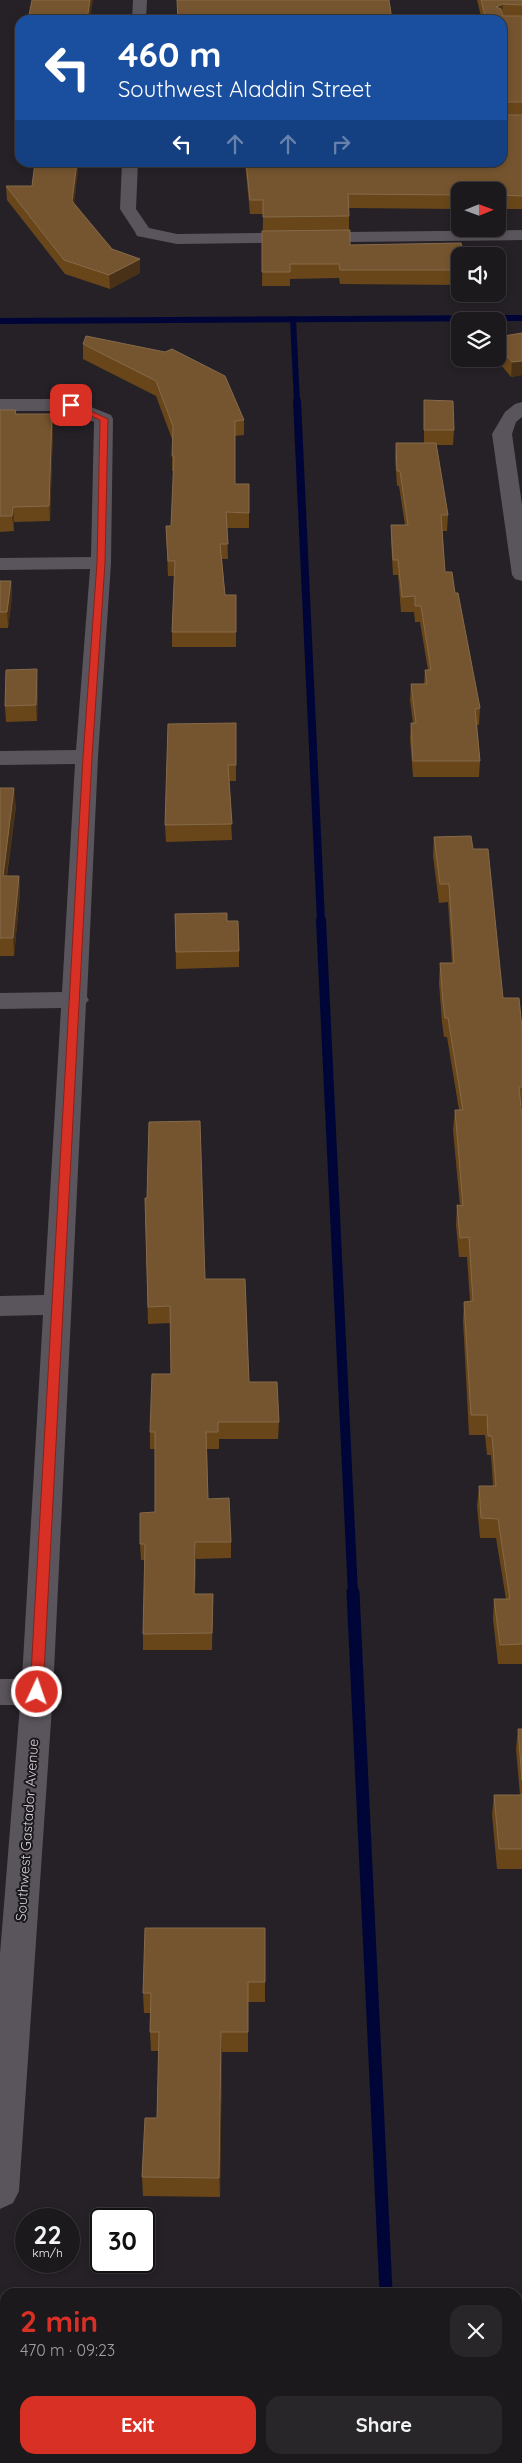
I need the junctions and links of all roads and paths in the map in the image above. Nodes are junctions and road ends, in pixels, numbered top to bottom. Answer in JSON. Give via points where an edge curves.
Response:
{"nodes":[{"id":1,"x":140,"y":0,"type":"edge"},
{"id":2,"x":139,"y":15,"type":"edge"},
{"id":3,"x":130,"y":167,"type":"edge"},
{"id":4,"x":522,"y":235,"type":"edge"},
{"id":5,"x":0,"y":405,"type":"edge"},
{"id":6,"x":522,"y":408,"type":"edge"},
{"id":7,"x":101,"y":563,"type":"junction"},
{"id":8,"x":0,"y":564,"type":"edge"},
{"id":9,"x":522,"y":575,"type":"edge"},
{"id":10,"x":87,"y":757,"type":"junction"},
{"id":11,"x":0,"y":758,"type":"edge"},
{"id":12,"x":76,"y":1000,"type":"junction"},
{"id":13,"x":0,"y":1001,"type":"edge"},
{"id":14,"x":57,"y":1305,"type":"junction"},
{"id":15,"x":0,"y":1306,"type":"edge"},
{"id":16,"x":0,"y":1692,"type":"edge"},
{"id":17,"x":37,"y":1692,"type":"junction"},
{"id":18,"x":0,"y":2192,"type":"edge"}],
"edges":[{"from":1,"to":2,"type":"street"},
{"from":3,"to":4,"type":"street","via":[[128,209],[143,232],[177,239]]},
{"from":5,"to":7,"type":"street","name":"Southwest Gastador Avenue","via":[[71,405],[104,419]]},
{"from":6,"to":9,"type":"street","via":[[509,419],[502,434]]},
{"from":7,"to":8,"type":"street"},
{"from":7,"to":10,"type":"street","name":"Southwest Gastador Avenue"},
{"from":10,"to":11,"type":"street"},
{"from":10,"to":12,"type":"street","name":"Southwest Gastador Avenue"},
{"from":12,"to":13,"type":"street"},
{"from":12,"to":14,"type":"street","name":"Southwest Gastador Avenue"},
{"from":14,"to":15,"type":"street"},
{"from":14,"to":17,"type":"street","name":"Southwest Gastador Avenue"},
{"from":16,"to":17,"type":"street"},
{"from":17,"to":18,"type":"street","name":"Southwest Gastador Avenue"}]}
